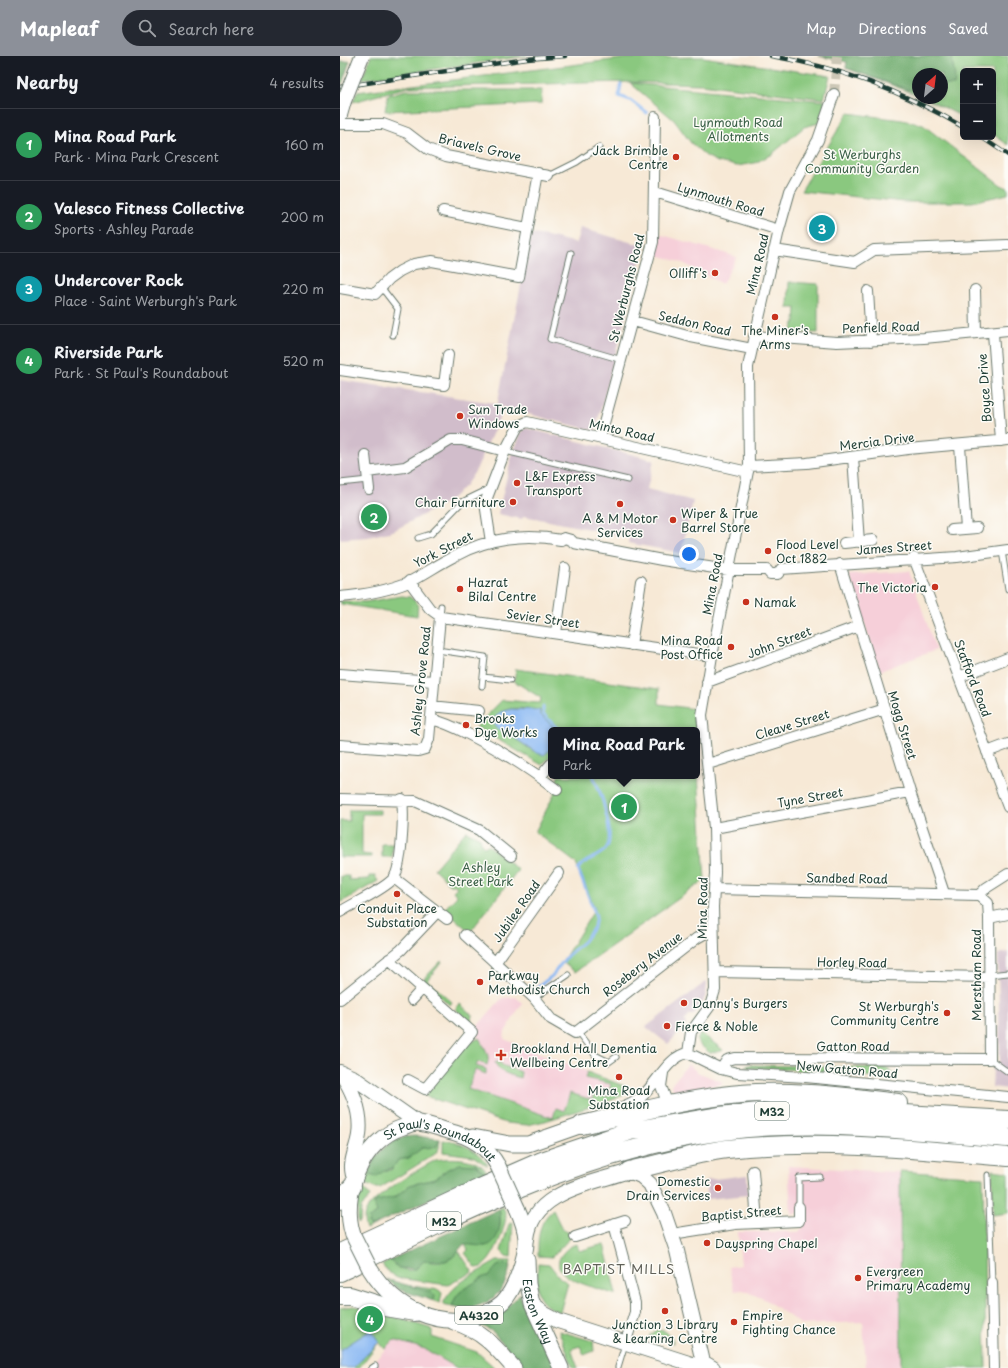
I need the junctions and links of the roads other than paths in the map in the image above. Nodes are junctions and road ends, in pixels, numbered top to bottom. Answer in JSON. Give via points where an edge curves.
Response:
{"nodes":[{"id":1,"x":362,"y":56,"type":"edge"},
{"id":2,"x":834,"y":94,"type":"tunnel mouth"},
{"id":3,"x":340,"y":115,"type":"edge"},
{"id":4,"x":656,"y":117,"type":"dead end"},
{"id":5,"x":340,"y":124,"type":"edge"},
{"id":6,"x":599,"y":147,"type":"dead end"},
{"id":7,"x":538,"y":173,"type":"junction"},
{"id":8,"x":549,"y":176,"type":"joint"},
{"id":9,"x":655,"y":192,"type":"junction"},
{"id":10,"x":443,"y":211,"type":"dead end"},
{"id":11,"x":527,"y":228,"type":"junction"},
{"id":12,"x":779,"y":230,"type":"junction"},
{"id":13,"x":1008,"y":245,"type":"edge"},
{"id":14,"x":774,"y":250,"type":"junction"},
{"id":15,"x":571,"y":253,"type":"dead end"},
{"id":16,"x":381,"y":287,"type":"junction"},
{"id":17,"x":340,"y":288,"type":"edge"},
{"id":18,"x":975,"y":290,"type":"dead end"},
{"id":19,"x":868,"y":291,"type":"dead end"},
{"id":20,"x":633,"y":321,"type":"junction"},
{"id":21,"x":1008,"y":330,"type":"edge"},
{"id":22,"x":976,"y":333,"type":"junction"},
{"id":23,"x":993,"y":333,"type":"junction"},
{"id":24,"x":393,"y":335,"type":"dead end"},
{"id":25,"x":754,"y":336,"type":"junction"},
{"id":26,"x":871,"y":341,"type":"junction"},
{"id":27,"x":752,"y":349,"type":"junction"},
{"id":28,"x":448,"y":355,"type":"dead end"},
{"id":29,"x":622,"y":360,"type":"junction"},
{"id":30,"x":340,"y":370,"type":"edge"},
{"id":31,"x":600,"y":438,"type":"junction"},
{"id":32,"x":1004,"y":441,"type":"edge"},
{"id":33,"x":960,"y":446,"type":"junction"},
{"id":34,"x":505,"y":451,"type":"junction"},
{"id":35,"x":365,"y":455,"type":"dead end"},
{"id":36,"x":853,"y":457,"type":"junction"},
{"id":37,"x":749,"y":469,"type":"junction"},
{"id":38,"x":368,"y":480,"type":"junction"},
{"id":39,"x":628,"y":480,"type":"dead end"},
{"id":40,"x":340,"y":483,"type":"edge"},
{"id":41,"x":491,"y":488,"type":"junction"},
{"id":42,"x":977,"y":528,"type":"dead end"},
{"id":43,"x":966,"y":529,"type":"junction"},
{"id":44,"x":952,"y":530,"type":"dead end"},
{"id":45,"x":418,"y":538,"type":"dead end"},
{"id":46,"x":873,"y":540,"type":"dead end"},
{"id":47,"x":491,"y":542,"type":"junction"},
{"id":48,"x":859,"y":542,"type":"junction"},
{"id":49,"x":844,"y":543,"type":"dead end"},
{"id":50,"x":1005,"y":550,"type":"edge"},
{"id":51,"x":914,"y":558,"type":"junction"},
{"id":52,"x":840,"y":564,"type":"junction"},
{"id":53,"x":565,"y":568,"type":"dead end"},
{"id":54,"x":728,"y":570,"type":"junction"},
{"id":55,"x":410,"y":581,"type":"junction"},
{"id":56,"x":641,"y":581,"type":"dead end"},
{"id":57,"x":1008,"y":589,"type":"edge"},
{"id":58,"x":340,"y":596,"type":"edge"},
{"id":59,"x":440,"y":612,"type":"junction"},
{"id":60,"x":859,"y":626,"type":"junction"},
{"id":61,"x":556,"y":633,"type":"junction"},
{"id":62,"x":630,"y":645,"type":"junction"},
{"id":63,"x":436,"y":650,"type":"junction"},
{"id":64,"x":712,"y":656,"type":"junction"},
{"id":65,"x":1008,"y":658,"type":"edge"},
{"id":66,"x":340,"y":674,"type":"edge"},
{"id":67,"x":483,"y":677,"type":"junction"},
{"id":68,"x":960,"y":677,"type":"junction"},
{"id":69,"x":510,"y":680,"type":"dead end"},
{"id":70,"x":433,"y":682,"type":"junction"},
{"id":71,"x":707,"y":682,"type":"junction"},
{"id":72,"x":482,"y":686,"type":"dead end"},
{"id":73,"x":432,"y":706,"type":"junction"},
{"id":74,"x":885,"y":709,"type":"junction"},
{"id":75,"x":479,"y":710,"type":"dead end"},
{"id":76,"x":431,"y":719,"type":"junction"},
{"id":77,"x":1008,"y":744,"type":"edge"},
{"id":78,"x":340,"y":745,"type":"edge"},
{"id":79,"x":987,"y":752,"type":"junction"},
{"id":80,"x":708,"y":764,"type":"junction"},
{"id":81,"x":548,"y":768,"type":"edge"},
{"id":82,"x":540,"y":777,"type":"junction"},
{"id":83,"x":556,"y":790,"type":"dead end"},
{"id":84,"x":910,"y":792,"type":"junction"},
{"id":85,"x":340,"y":799,"type":"edge"},
{"id":86,"x":402,"y":800,"type":"junction"},
{"id":87,"x":1008,"y":806,"type":"edge"},
{"id":88,"x":714,"y":828,"type":"junction"},
{"id":89,"x":511,"y":856,"type":"dead end"},
{"id":90,"x":559,"y":873,"type":"dead end"},
{"id":91,"x":1008,"y":874,"type":"edge"},
{"id":92,"x":394,"y":878,"type":"junction"},
{"id":93,"x":714,"y":889,"type":"junction"},
{"id":94,"x":944,"y":893,"type":"junction"},
{"id":95,"x":980,"y":895,"type":"junction"},
{"id":96,"x":438,"y":911,"type":"junction"},
{"id":97,"x":340,"y":912,"type":"edge"},
{"id":98,"x":1008,"y":914,"type":"edge"},
{"id":99,"x":989,"y":918,"type":"junction"},
{"id":100,"x":447,"y":919,"type":"dead end"},
{"id":101,"x":713,"y":929,"type":"junction"},
{"id":102,"x":465,"y":936,"type":"dead end"},
{"id":103,"x":389,"y":959,"type":"junction"},
{"id":104,"x":495,"y":963,"type":"junction"},
{"id":105,"x":715,"y":972,"type":"junction"},
{"id":106,"x":1008,"y":973,"type":"edge"},
{"id":107,"x":568,"y":975,"type":"dead end"},
{"id":108,"x":989,"y":976,"type":"junction"},
{"id":109,"x":422,"y":989,"type":"junction"},
{"id":110,"x":534,"y":998,"type":"junction"},
{"id":111,"x":340,"y":999,"type":"edge"},
{"id":112,"x":412,"y":1000,"type":"dead end"},
{"id":113,"x":577,"y":1031,"type":"junction"},
{"id":114,"x":688,"y":1053,"type":"junction"},
{"id":115,"x":616,"y":1057,"type":"dead end"},
{"id":116,"x":990,"y":1059,"type":"junction"},
{"id":117,"x":721,"y":1069,"type":"junction"},
{"id":118,"x":1008,"y":1072,"type":"edge"},
{"id":119,"x":341,"y":1073,"type":"edge"},
{"id":120,"x":663,"y":1073,"type":"junction"},
{"id":121,"x":408,"y":1080,"type":"dead end"},
{"id":122,"x":1008,"y":1097,"type":"edge"},
{"id":123,"x":668,"y":1105,"type":"junction"},
{"id":124,"x":1008,"y":1119,"type":"edge"},
{"id":125,"x":418,"y":1123,"type":"junction"},
{"id":126,"x":582,"y":1125,"type":"junction"},
{"id":127,"x":460,"y":1134,"type":"junction"},
{"id":128,"x":1008,"y":1138,"type":"edge"},
{"id":129,"x":1008,"y":1157,"type":"edge"},
{"id":130,"x":629,"y":1171,"type":"junction"},
{"id":131,"x":753,"y":1171,"type":"dead end"},
{"id":132,"x":988,"y":1175,"type":"dead end"},
{"id":133,"x":820,"y":1177,"type":"dead end"},
{"id":134,"x":349,"y":1189,"type":"edge"},
{"id":135,"x":799,"y":1207,"type":"joint"},
{"id":136,"x":625,"y":1221,"type":"dead end"},
{"id":137,"x":757,"y":1222,"type":"junction"},
{"id":138,"x":614,"y":1224,"type":"junction"},
{"id":139,"x":672,"y":1234,"type":"junction"},
{"id":140,"x":575,"y":1237,"type":"dead end"},
{"id":141,"x":527,"y":1245,"type":"junction"},
{"id":142,"x":340,"y":1253,"type":"edge"},
{"id":143,"x":340,"y":1272,"type":"edge"},
{"id":144,"x":992,"y":1282,"type":"joint"},
{"id":145,"x":340,"y":1296,"type":"edge"},
{"id":146,"x":532,"y":1304,"type":"junction"},
{"id":147,"x":415,"y":1312,"type":"junction"},
{"id":148,"x":450,"y":1321,"type":"junction"},
{"id":149,"x":626,"y":1341,"type":"junction"},
{"id":150,"x":618,"y":1366,"type":"dead end"},
{"id":151,"x":701,"y":1366,"type":"edge"},
{"id":152,"x":514,"y":1368,"type":"edge"},
{"id":153,"x":561,"y":1368,"type":"edge"},
{"id":154,"x":994,"y":1368,"type":"edge"}],
"edges":[{"from":1,"to":3,"type":"main road","bridge":true},
{"from":2,"to":12,"type":"street","name":"Mina Road","via":[[818,140],[790,191]]},
{"from":4,"to":9,"type":"street","name":"St Werburghs Road"},
{"from":5,"to":7,"type":"street","name":"Briavels Grove","via":[[383,124],[407,133],[428,149],[446,156]]},
{"from":6,"to":8,"type":"lane"},
{"from":7,"to":8,"type":"street","name":"Briavels Grove"},
{"from":7,"to":11,"type":"street"},
{"from":9,"to":12,"type":"street","name":"Lynmouth Road"},
{"from":9,"to":20,"type":"street","name":"St Werburghs Road","via":[[653,242]]},
{"from":10,"to":11,"type":"street"},
{"from":11,"to":16,"type":"street","via":[[518,277],[432,261],[406,267]]},
{"from":12,"to":14,"type":"street","name":"Mina Road"},
{"from":13,"to":14,"type":"street","via":[[874,250],[855,262]]},
{"from":14,"to":25,"type":"street","name":"Mina Road"},
{"from":15,"to":29,"type":"lane","via":[[550,340]]},
{"from":16,"to":17,"type":"street","via":[[375,294]]},
{"from":16,"to":24,"type":"lane","via":[[398,309]]},
{"from":18,"to":22,"type":"street"},
{"from":19,"to":26,"type":"street"},
{"from":20,"to":27,"type":"street","name":"Seddon Road","via":[[691,337]]},
{"from":20,"to":29,"type":"street","name":"St Werburghs Road"},
{"from":21,"to":23,"type":"street","name":"Penfield Road"},
{"from":22,"to":23,"type":"street","name":"Penfield Road"},
{"from":22,"to":26,"type":"street","name":"Penfield Road"},
{"from":23,"to":32,"type":"street","name":"Boyce Drive"},
{"from":25,"to":26,"type":"street","name":"Penfield Road","via":[[837,342]]},
{"from":25,"to":27,"type":"street","name":"Mina Road"},
{"from":27,"to":37,"type":"street","name":"Mina Road","via":[[748,367]]},
{"from":28,"to":30,"type":"street","via":[[444,385]]},
{"from":29,"to":31,"type":"street","name":"St Werburghs Road"},
{"from":31,"to":34,"type":"street","name":"Minto Road","via":[[525,422],[518,426]]},
{"from":31,"to":37,"type":"street","name":"Minto Road"},
{"from":32,"to":33,"type":"street","name":"Mercia Drive"},
{"from":33,"to":36,"type":"street","name":"Mercia Drive","via":[[908,449]]},
{"from":33,"to":43,"type":"street"},
{"from":34,"to":38,"type":"street","via":[[462,440],[451,440],[410,465]]},
{"from":34,"to":39,"type":"lane"},
{"from":34,"to":41,"type":"street","name":"Minto Road"},
{"from":35,"to":38,"type":"street"},
{"from":36,"to":37,"type":"street","name":"Mercia Drive"},
{"from":36,"to":48,"type":"street"},
{"from":37,"to":54,"type":"street","name":"Mina Road"},
{"from":38,"to":40,"type":"lane"},
{"from":41,"to":45,"type":"lane","via":[[462,502],[431,534]]},
{"from":41,"to":47,"type":"street","name":"Minto Road","via":[[485,506]]},
{"from":42,"to":43,"type":"street"},
{"from":43,"to":44,"type":"street"},
{"from":46,"to":48,"type":"street"},
{"from":47,"to":54,"type":"street","name":"York Street","via":[[527,536],[561,540],[570,545],[574,543]]},
{"from":47,"to":55,"type":"street","name":"York Street","via":[[458,554]]},
{"from":48,"to":49,"type":"street"},
{"from":50,"to":51,"type":"street","name":"James Street","via":[[957,557]]},
{"from":50,"to":57,"type":"lane"},
{"from":51,"to":52,"type":"street","name":"James Street"},
{"from":51,"to":68,"type":"street","name":"Stafford Road"},
{"from":52,"to":54,"type":"street","name":"James Street","via":[[781,569],[778,565],[770,565],[767,570]]},
{"from":52,"to":60,"type":"street","name":"Mogg Street"},
{"from":53,"to":61,"type":"street"},
{"from":54,"to":64,"type":"street","name":"Mina Road"},
{"from":55,"to":58,"type":"street","via":[[385,590]]},
{"from":55,"to":59,"type":"street","via":[[430,609]]},
{"from":56,"to":62,"type":"street"},
{"from":59,"to":61,"type":"street","name":"Sevier Street"},
{"from":59,"to":63,"type":"street","name":"Ashley Grove Road"},
{"from":60,"to":71,"type":"street","name":"John Street"},
{"from":60,"to":74,"type":"street","name":"Mogg Street"},
{"from":61,"to":62,"type":"street","name":"Sevier Street"},
{"from":62,"to":64,"type":"street","name":"Sevier Street"},
{"from":63,"to":67,"type":"lane","via":[[485,657]]},
{"from":63,"to":70,"type":"street","name":"Ashley Grove Road"},
{"from":64,"to":71,"type":"street","name":"Mina Road"},
{"from":65,"to":68,"type":"street"},
{"from":66,"to":70,"type":"street"},
{"from":67,"to":69,"type":"lane"},
{"from":67,"to":72,"type":"lane"},
{"from":68,"to":79,"type":"street","name":"Stafford Road"},
{"from":70,"to":73,"type":"street","name":"Ashley Grove Road"},
{"from":71,"to":80,"type":"street","name":"Mina Road","via":[[702,715]]},
{"from":73,"to":75,"type":"street"},
{"from":73,"to":76,"type":"street","name":"Ashley Grove Road"},
{"from":74,"to":80,"type":"street","name":"Cleave Street"},
{"from":74,"to":84,"type":"street","name":"Mogg Street"},
{"from":76,"to":78,"type":"street","name":"Ashley Grove Road","via":[[425,749],[418,751]]},
{"from":76,"to":82,"type":"street","via":[[490,745]]},
{"from":77,"to":79,"type":"street"},
{"from":79,"to":87,"type":"street","name":"Stafford Road"},
{"from":80,"to":88,"type":"street","name":"Mina Road"},
{"from":81,"to":82,"type":"street"},
{"from":82,"to":83,"type":"street"},
{"from":84,"to":88,"type":"street","name":"Tyne Street"},
{"from":84,"to":94,"type":"street","name":"Mogg Street"},
{"from":85,"to":86,"type":"street"},
{"from":86,"to":89,"type":"street","via":[[415,801],[475,828]]},
{"from":86,"to":92,"type":"street","via":[[403,820],[398,868]]},
{"from":88,"to":93,"type":"street","name":"Mina Road"},
{"from":90,"to":104,"type":"street","name":"Jubilee Road"},
{"from":91,"to":95,"type":"street"},
{"from":92,"to":96,"type":"street"},
{"from":92,"to":97,"type":"street"},
{"from":93,"to":94,"type":"street","name":"Sandbed Road"},
{"from":93,"to":101,"type":"street","name":"Mina Road"},
{"from":94,"to":95,"type":"street","name":"Sandbed Road"},
{"from":95,"to":99,"type":"street","name":"Merstham Road","via":[[988,903]]},
{"from":96,"to":100,"type":"street"},
{"from":96,"to":103,"type":"street"},
{"from":98,"to":99,"type":"street"},
{"from":99,"to":108,"type":"street","name":"Merstham Road"},
{"from":101,"to":105,"type":"street","name":"Mina Road"},
{"from":101,"to":113,"type":"street","name":"Rosebery Avenue","via":[[697,938]]},
{"from":102,"to":104,"type":"street"},
{"from":103,"to":109,"type":"street"},
{"from":103,"to":111,"type":"street"},
{"from":104,"to":110,"type":"street"},
{"from":105,"to":108,"type":"street","name":"Horley Road"},
{"from":105,"to":114,"type":"street","name":"Mina Road","via":[[714,997],[691,1032]]},
{"from":106,"to":108,"type":"lane"},
{"from":107,"to":110,"type":"lane"},
{"from":108,"to":116,"type":"street","name":"Merstham Road"},
{"from":109,"to":112,"type":"street"},
{"from":109,"to":121,"type":"street","via":[[472,1032],[425,1089]]},
{"from":110,"to":113,"type":"street","via":[[551,1019],[575,1033]]},
{"from":113,"to":115,"type":"lane","via":[[595,1055],[609,1062]]},
{"from":114,"to":117,"type":"street","name":"New Gatton Road"},
{"from":114,"to":120,"type":"street","via":[[676,1058]]},
{"from":116,"to":117,"type":"street","name":"Gatton Road","via":[[735,1058],[727,1060]]},
{"from":116,"to":118,"type":"lane"},
{"from":117,"to":122,"type":"street","name":"New Gatton Road","via":[[737,1073]]},
{"from":119,"to":125,"type":"main road","via":[[354,1078]]},
{"from":119,"to":134,"type":"main road","via":[[353,1094],[359,1118],[359,1136]]},
{"from":120,"to":123,"type":"street","via":[[661,1086]]},
{"from":120,"to":126,"type":"street","via":[[638,1099]]},
{"from":123,"to":124,"type":"highway","number":"M32","via":[[723,1096],[782,1093],[866,1099]]},
{"from":123,"to":126,"type":"highway","number":"M32"},
{"from":124,"to":142,"type":"highway","number":"M32","via":[[781,1110],[719,1116],[630,1131],[542,1161]]},
{"from":125,"to":127,"type":"main road","name":"St Paul's Roundabout"},
{"from":125,"to":134,"type":"main road","name":"St Paul's Roundabout","number":"A4320","via":[[392,1131],[378,1140]]},
{"from":126,"to":127,"type":"main road","via":[[528,1144],[505,1143]]},
{"from":127,"to":141,"type":"main road","name":"St Paul's Roundabout","bridge":true,"via":[[485,1148],[498,1166],[524,1223]]},
{"from":128,"to":143,"type":"highway","number":"M32","via":[[868,1128],[781,1126],[722,1131],[638,1148],[550,1175],[485,1202]]},
{"from":129,"to":130,"type":"highway","via":[[867,1145],[781,1144],[724,1149]]},
{"from":130,"to":139,"type":"main road","via":[[646,1180],[654,1188]]},
{"from":130,"to":141,"type":"main road","via":[[550,1199],[529,1226]]},
{"from":131,"to":137,"type":"street"},
{"from":132,"to":144,"type":"lane"},
{"from":133,"to":135,"type":"lane","via":[[798,1178]]},
{"from":134,"to":147,"type":"main road","name":"St Paul's Roundabout","number":"A4320","bridge":true,"via":[[348,1213],[353,1235],[370,1270],[382,1288]]},
{"from":135,"to":137,"type":"street","name":"Baptist Street","via":[[800,1221]]},
{"from":136,"to":138,"type":"street"},
{"from":137,"to":139,"type":"street","name":"Baptist Street"},
{"from":138,"to":140,"type":"street"},
{"from":138,"to":149,"type":"street","via":[[636,1306]]},
{"from":139,"to":151,"type":"main road"},
{"from":141,"to":146,"type":"main road","name":"Easton Way","via":[[528,1284]]},
{"from":141,"to":148,"type":"main road","name":"St Paul's Roundabout","number":"A4320","via":[[513,1287],[503,1301],[482,1314]]},
{"from":144,"to":154,"type":"street"},
{"from":145,"to":147,"type":"highway","via":[[350,1296],[385,1307]]},
{"from":146,"to":149,"type":"main road","via":[[552,1318]]},
{"from":146,"to":153,"type":"main road","name":"Easton Way"},
{"from":147,"to":148,"type":"main road","name":"St Paul's Roundabout","number":"A4320"},
{"from":148,"to":152,"type":"main road","number":"A4320","via":[[470,1328],[488,1340]]},
{"from":149,"to":150,"type":"lane"},
{"from":149,"to":151,"type":"main road"}]}
